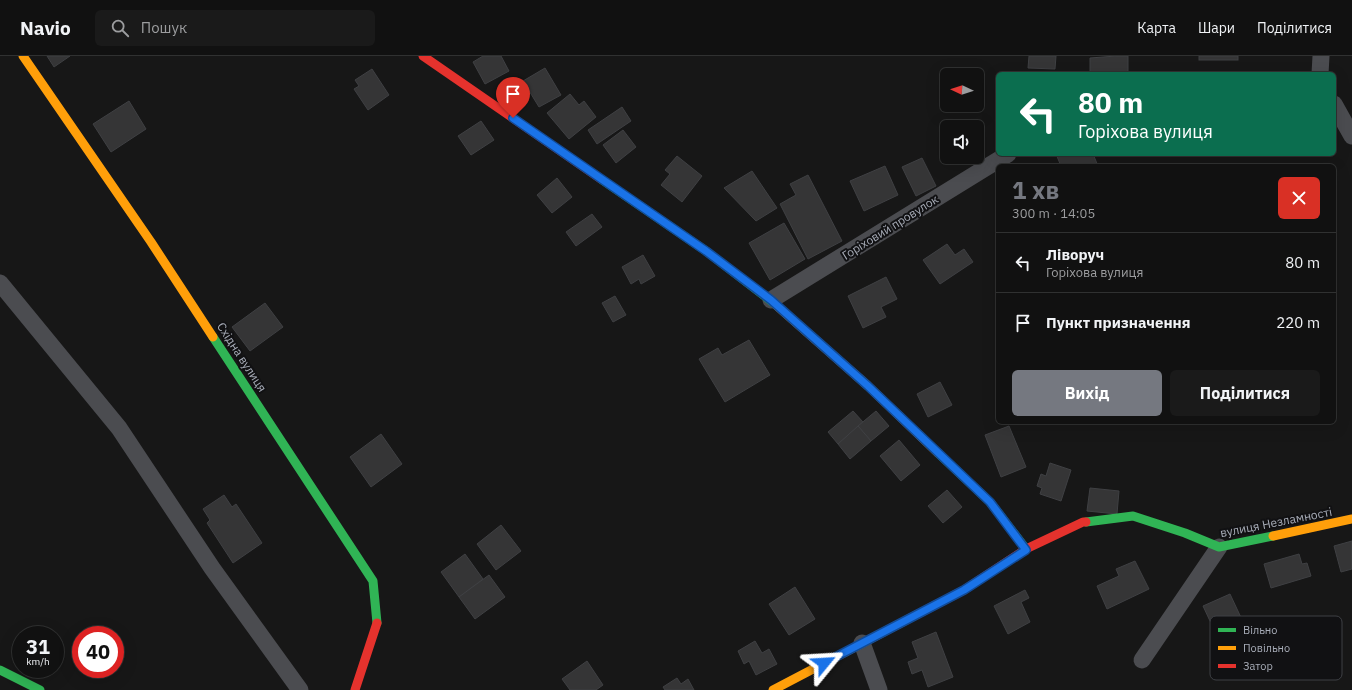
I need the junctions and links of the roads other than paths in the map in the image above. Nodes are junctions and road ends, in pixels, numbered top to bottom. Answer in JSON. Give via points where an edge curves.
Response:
{"nodes":[{"id":1,"x":23,"y":56,"type":"edge"},
{"id":2,"x":423,"y":56,"type":"edge"},
{"id":3,"x":1321,"y":56,"type":"edge"},
{"id":4,"x":1320,"y":72,"type":"edge"},
{"id":5,"x":1336,"y":108,"type":"edge"},
{"id":6,"x":1352,"y":136,"type":"edge"},
{"id":7,"x":1005,"y":156,"type":"edge"},
{"id":8,"x":0,"y":283,"type":"edge"},
{"id":9,"x":771,"y":300,"type":"junction"},
{"id":10,"x":1352,"y":519,"type":"edge"},
{"id":11,"x":1219,"y":547,"type":"junction"},
{"id":12,"x":1026,"y":550,"type":"junction"},
{"id":13,"x":862,"y":643,"type":"junction"},
{"id":14,"x":1142,"y":660,"type":"dead end"},
{"id":15,"x":0,"y":670,"type":"edge"},
{"id":16,"x":17,"y":685,"type":"edge"},
{"id":17,"x":40,"y":690,"type":"edge"},
{"id":18,"x":300,"y":690,"type":"edge"},
{"id":19,"x":355,"y":690,"type":"edge"},
{"id":20,"x":773,"y":690,"type":"edge"},
{"id":21,"x":879,"y":690,"type":"edge"}],
"edges":[{"from":1,"to":19,"type":"street","name":"Східна вулиця","via":[[151,242],[373,581],[377,622]]},
{"from":2,"to":9,"type":"street","via":[[706,251]]},
{"from":3,"to":4,"type":"street"},
{"from":5,"to":6,"type":"street"},
{"from":7,"to":9,"type":"street","name":"Горіховий провулок"},
{"from":8,"to":18,"type":"street","via":[[119,428],[212,568]]},
{"from":9,"to":12,"type":"street","via":[[868,386],[990,502]]},
{"from":10,"to":11,"type":"street","name":"вулиця Незламності"},
{"from":11,"to":12,"type":"street","name":"вулиця Незламності","via":[[1133,516],[1083,522]]},
{"from":11,"to":14,"type":"street"},
{"from":12,"to":13,"type":"street","name":"вулиця Незламності","via":[[964,590]]},
{"from":13,"to":20,"type":"street","name":"вулиця Незламності"},
{"from":13,"to":21,"type":"street"},
{"from":15,"to":16,"type":"street"},
{"from":16,"to":17,"type":"street"}]}
